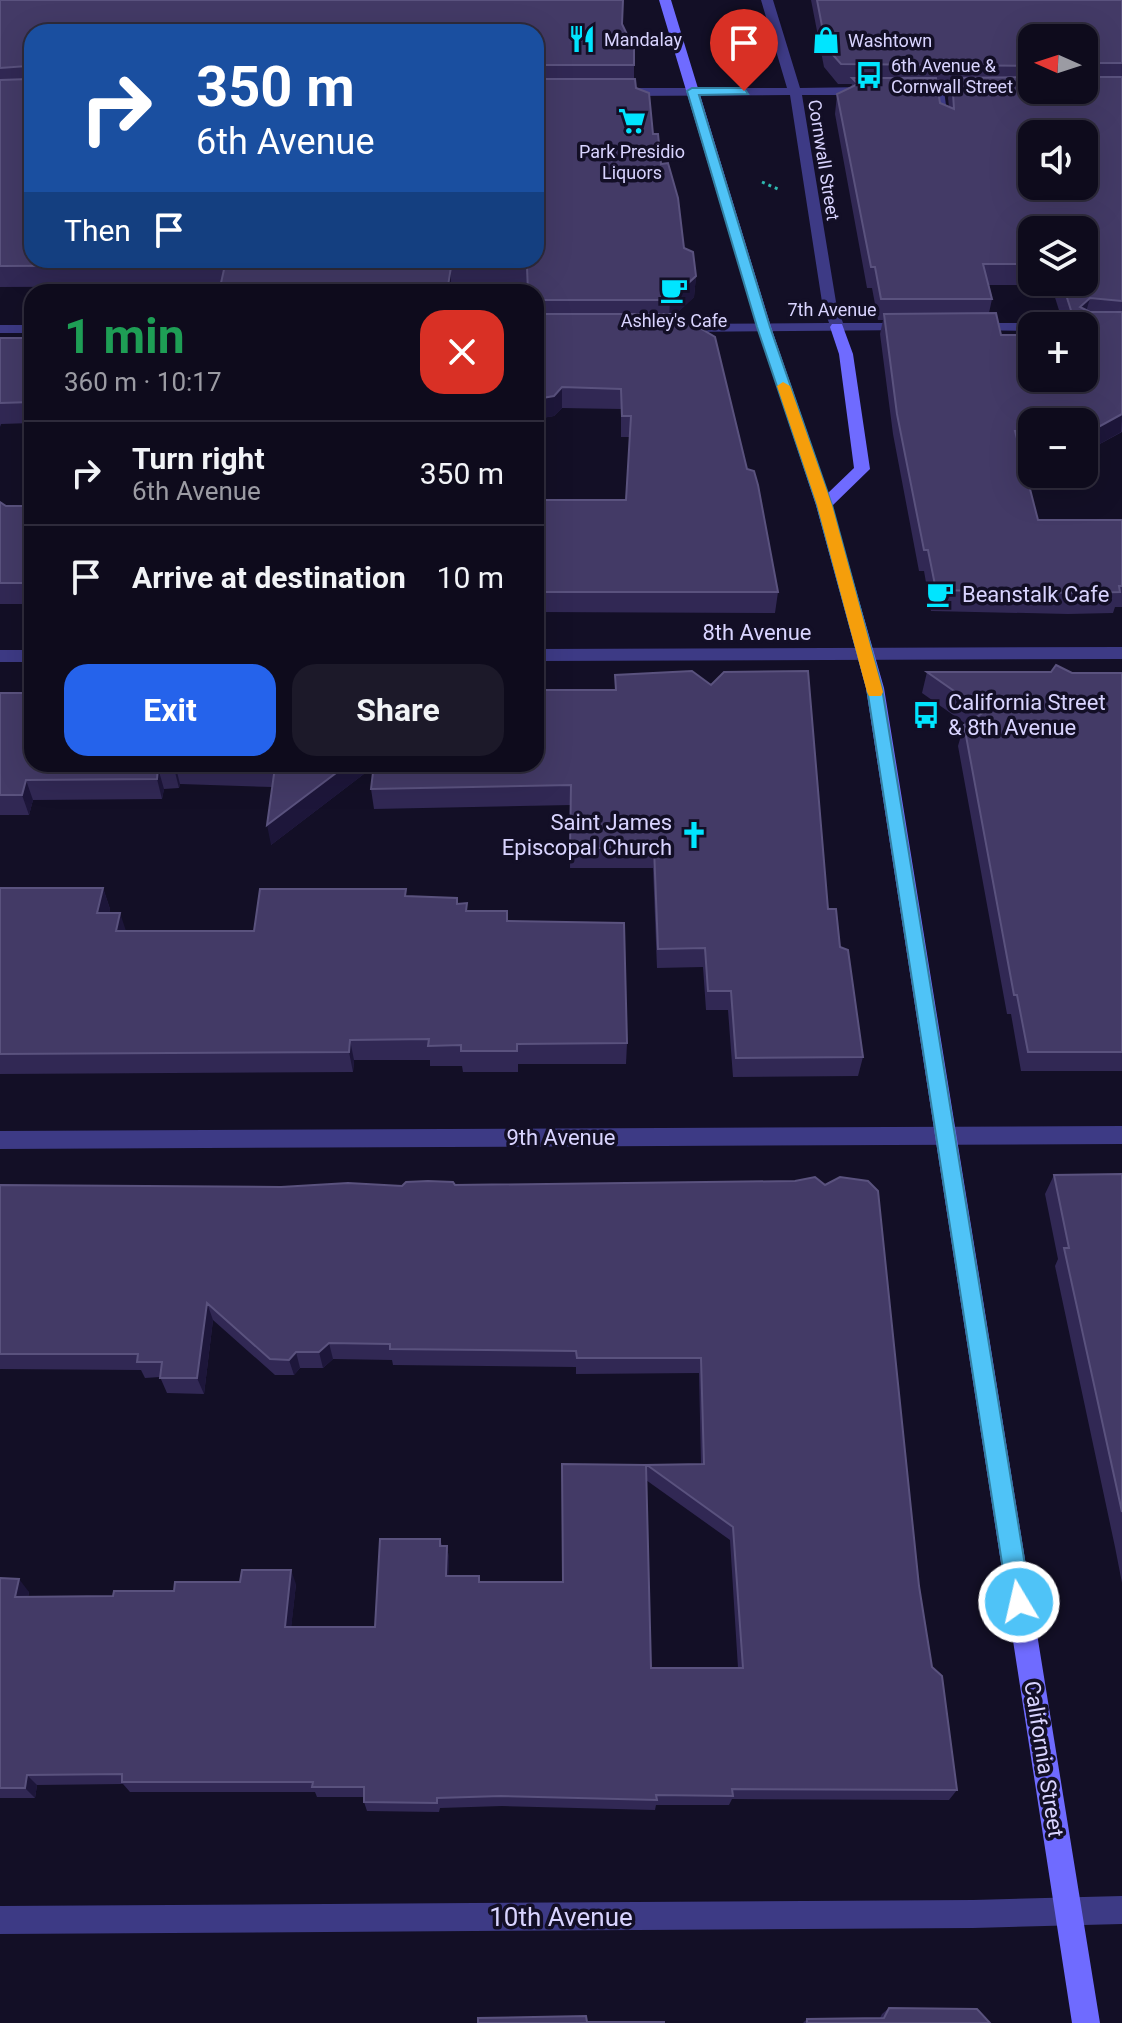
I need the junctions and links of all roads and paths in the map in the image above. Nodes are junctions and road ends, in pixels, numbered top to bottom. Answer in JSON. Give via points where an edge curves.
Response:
{"nodes":[{"id":1,"x":665,"y":0,"type":"edge"},
{"id":2,"x":767,"y":0,"type":"edge"},
{"id":3,"x":692,"y":91,"type":"junction"},
{"id":4,"x":795,"y":91,"type":"junction"},
{"id":5,"x":938,"y":91,"type":"junction"},
{"id":6,"x":984,"y":91,"type":"edge"},
{"id":7,"x":598,"y":92,"type":"edge"},
{"id":8,"x":945,"y":123,"type":"edge"},
{"id":9,"x":764,"y":327,"type":"junction"},
{"id":10,"x":837,"y":327,"type":"junction"},
{"id":11,"x":928,"y":327,"type":"edge"},
{"id":12,"x":958,"y":327,"type":"edge"},
{"id":13,"x":1018,"y":327,"type":"edge"},
{"id":14,"x":660,"y":328,"type":"edge"},
{"id":15,"x":0,"y":329,"type":"edge"},
{"id":16,"x":24,"y":329,"type":"edge"},
{"id":17,"x":824,"y":505,"type":"junction"},
{"id":18,"x":1122,"y":653,"type":"edge"},
{"id":19,"x":867,"y":654,"type":"junction"},
{"id":20,"x":544,"y":655,"type":"edge"},
{"id":21,"x":0,"y":656,"type":"edge"},
{"id":22,"x":24,"y":656,"type":"edge"},
{"id":23,"x":1122,"y":1135,"type":"edge"},
{"id":24,"x":946,"y":1136,"type":"junction"},
{"id":25,"x":0,"y":1140,"type":"edge"},
{"id":26,"x":1122,"y":1910,"type":"edge"},
{"id":27,"x":1068,"y":1911,"type":"junction"},
{"id":28,"x":0,"y":1920,"type":"edge"},
{"id":29,"x":1086,"y":2023,"type":"edge"}],
"edges":[{"from":1,"to":3,"type":"main road","name":"California Street"},
{"from":2,"to":4,"type":"street","name":"Cornwall Street"},
{"from":3,"to":4,"type":"street"},
{"from":3,"to":7,"type":"street"},
{"from":3,"to":9,"type":"main road","name":"California Street"},
{"from":4,"to":5,"type":"street"},
{"from":4,"to":10,"type":"street","name":"Cornwall Street"},
{"from":5,"to":6,"type":"street"},
{"from":5,"to":8,"type":"street"},
{"from":9,"to":10,"type":"street","name":"7th Avenue"},
{"from":9,"to":14,"type":"street","name":"7th Avenue"},
{"from":9,"to":17,"type":"main road","name":"California Street"},
{"from":10,"to":11,"type":"street","name":"7th Avenue"},
{"from":10,"to":17,"type":"main road","via":[[846,354],[862,469]]},
{"from":12,"to":13,"type":"street"},
{"from":15,"to":16,"type":"street"},
{"from":17,"to":19,"type":"main road","name":"California Street"},
{"from":18,"to":19,"type":"street","name":"8th Avenue"},
{"from":19,"to":20,"type":"street","name":"8th Avenue"},
{"from":19,"to":24,"type":"main road","name":"California Street"},
{"from":21,"to":22,"type":"street"},
{"from":23,"to":24,"type":"street","name":"9th Avenue"},
{"from":24,"to":25,"type":"street","name":"9th Avenue"},
{"from":24,"to":27,"type":"main road","name":"California Street"},
{"from":26,"to":27,"type":"street","name":"10th Avenue"},
{"from":27,"to":28,"type":"street","name":"10th Avenue"},
{"from":27,"to":29,"type":"main road","name":"California Street"}]}
